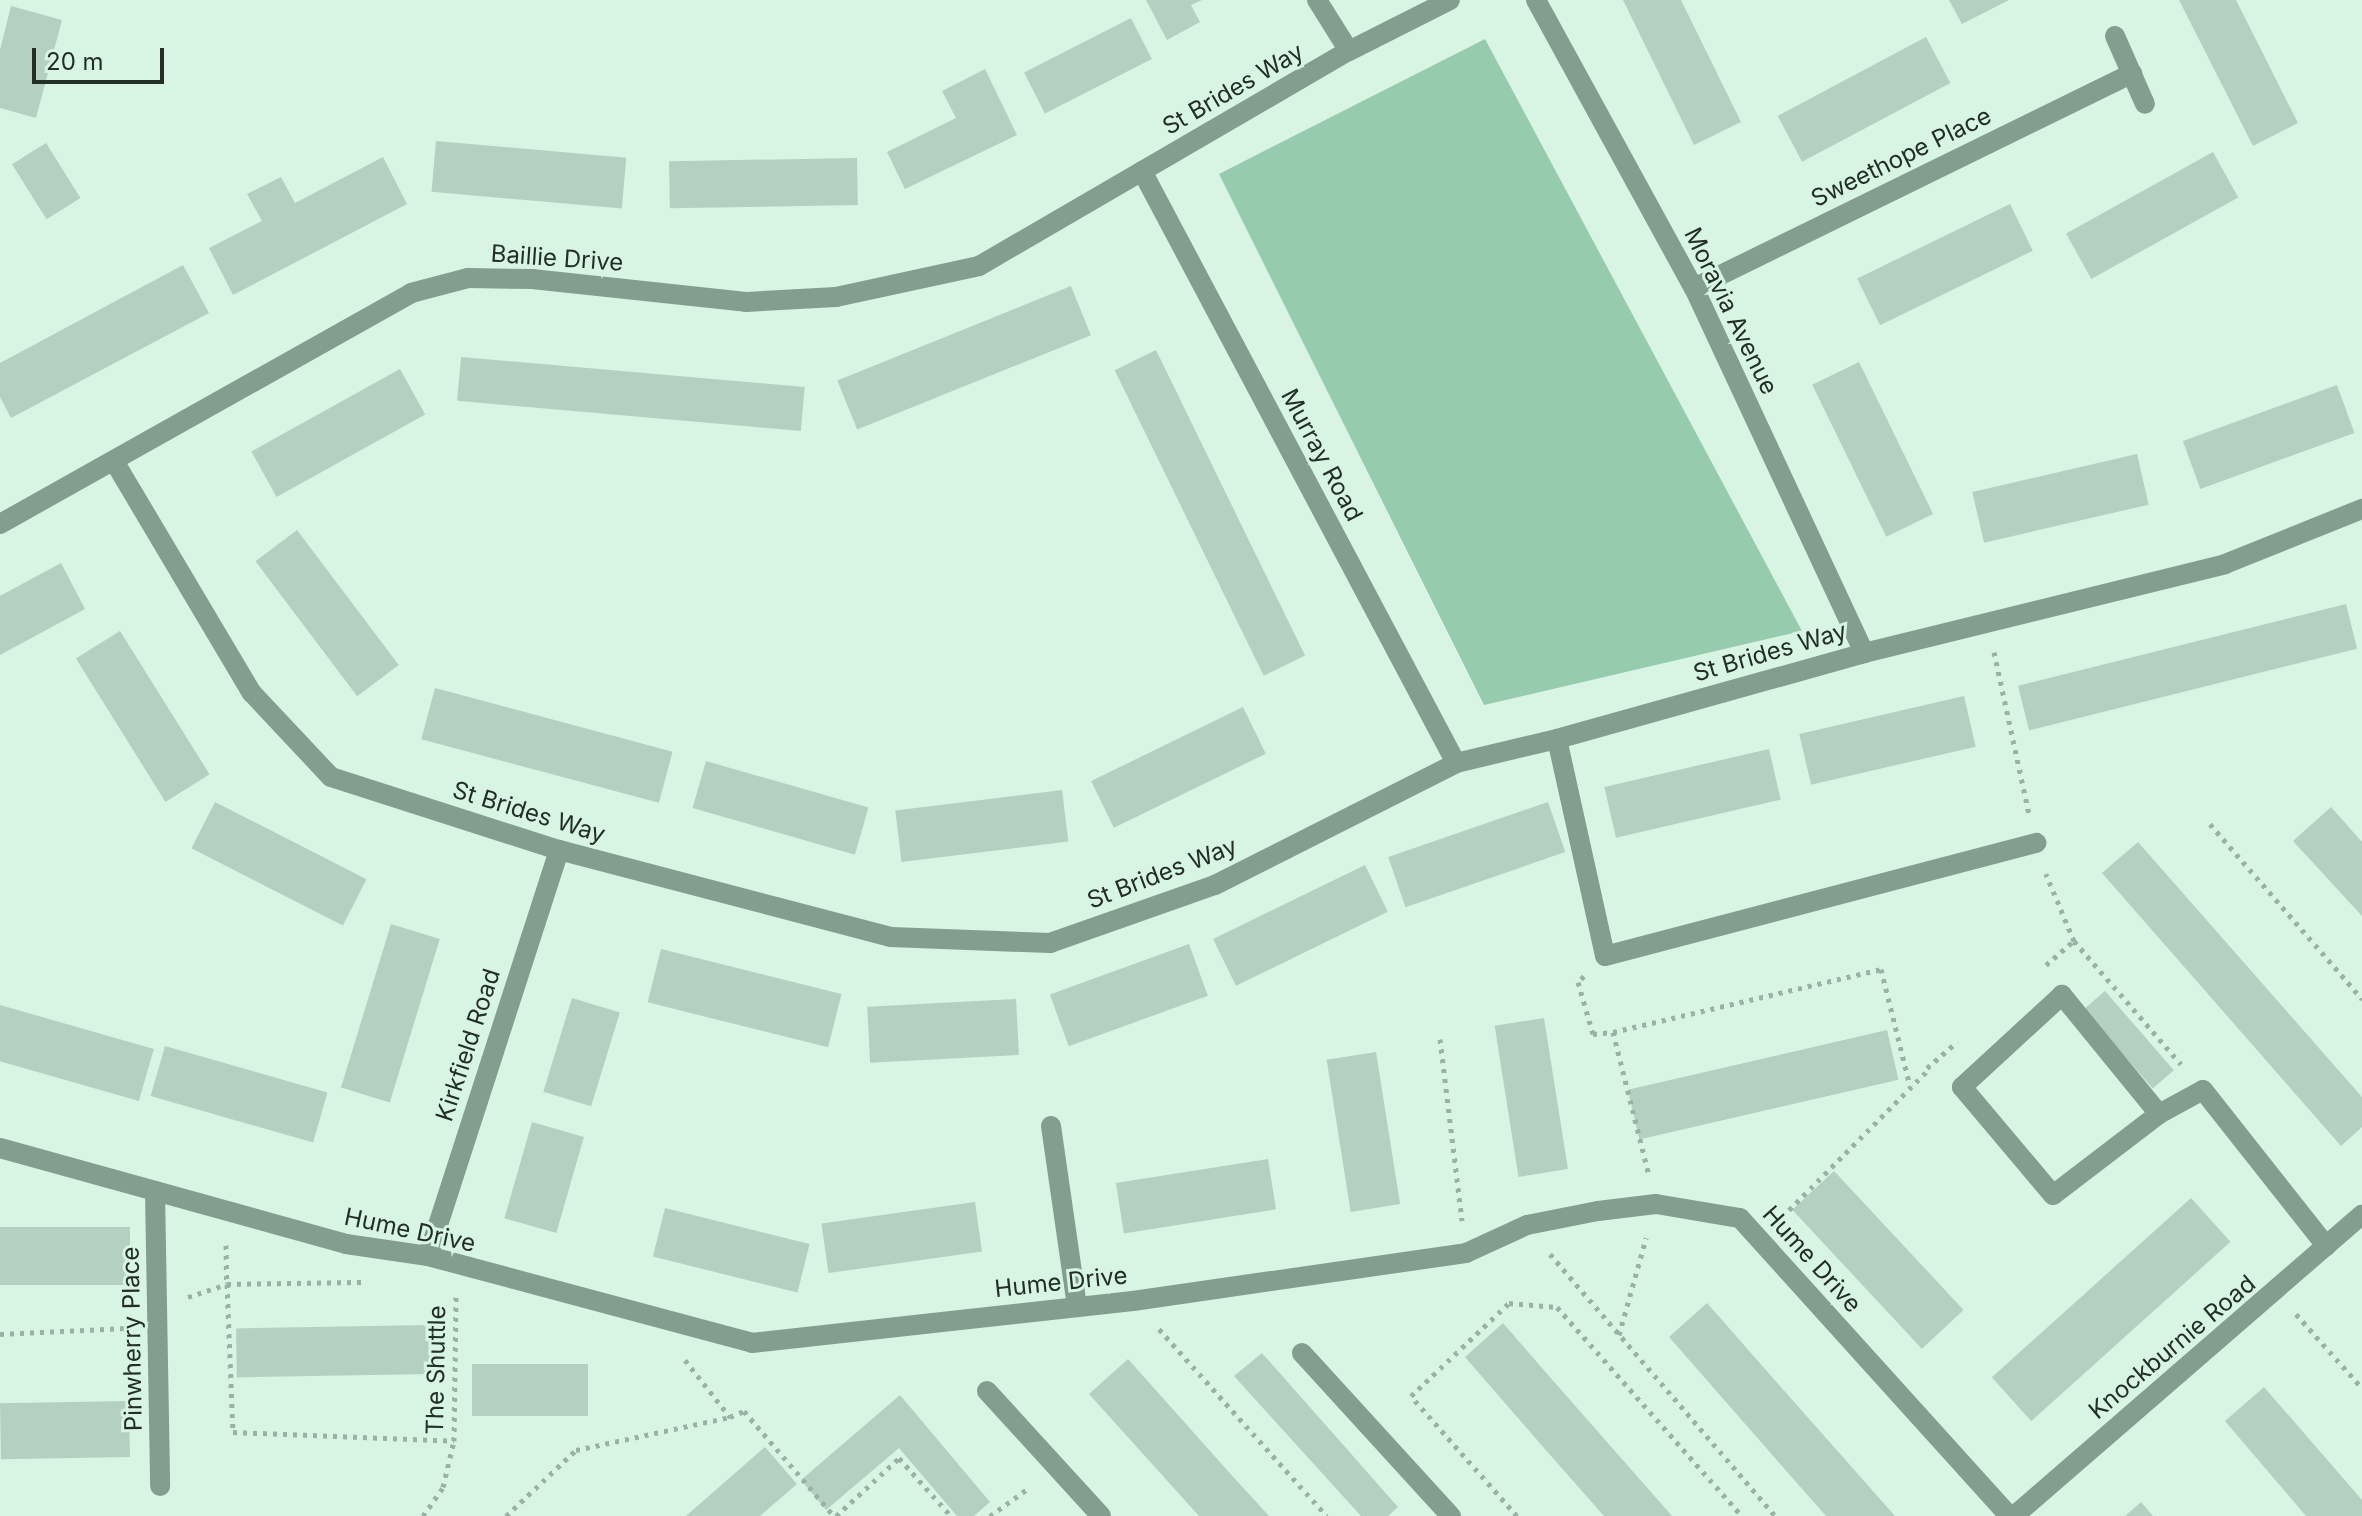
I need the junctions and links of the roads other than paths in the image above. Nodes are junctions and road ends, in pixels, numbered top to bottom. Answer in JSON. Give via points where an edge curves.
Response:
{"nodes":[{"id":1,"x":1317,"y":0,"type":"edge"},
{"id":2,"x":1450,"y":0,"type":"edge"},
{"id":3,"x":1536,"y":0,"type":"edge"},
{"id":4,"x":2115,"y":36,"type":"dead end"},
{"id":5,"x":1349,"y":51,"type":"junction"},
{"id":6,"x":2132,"y":73,"type":"junction"},
{"id":7,"x":2145,"y":104,"type":"dead end"},
{"id":8,"x":1142,"y":171,"type":"junction"},
{"id":9,"x":1694,"y":288,"type":"junction"},
{"id":10,"x":114,"y":461,"type":"junction"},
{"id":11,"x":2362,"y":509,"type":"edge"},
{"id":12,"x":0,"y":524,"type":"edge"},
{"id":13,"x":1864,"y":653,"type":"junction"},
{"id":14,"x":1557,"y":739,"type":"junction"},
{"id":15,"x":1456,"y":763,"type":"junction"},
{"id":16,"x":2036,"y":843,"type":"road end"},
{"id":17,"x":559,"y":850,"type":"junction"},
{"id":18,"x":2159,"y":1114,"type":"junction"},
{"id":19,"x":1051,"y":1126,"type":"dead end"},
{"id":20,"x":0,"y":1148,"type":"edge"},
{"id":21,"x":155,"y":1191,"type":"junction"},
{"id":22,"x":2362,"y":1215,"type":"edge"},
{"id":23,"x":2326,"y":1246,"type":"junction"},
{"id":24,"x":428,"y":1256,"type":"junction"},
{"id":25,"x":1077,"y":1307,"type":"junction"},
{"id":26,"x":1302,"y":1353,"type":"dead end"},
{"id":27,"x":987,"y":1391,"type":"dead end"},
{"id":28,"x":160,"y":1486,"type":"dead end"},
{"id":29,"x":1101,"y":1516,"type":"edge"},
{"id":30,"x":1451,"y":1516,"type":"edge"},
{"id":31,"x":2012,"y":1516,"type":"edge"}],
"edges":[{"from":1,"to":5,"type":"street"},
{"from":2,"to":5,"type":"street","name":"St Brides Way"},
{"from":3,"to":9,"type":"street","name":"Moravia Avenue"},
{"from":4,"to":6,"type":"street"},
{"from":5,"to":8,"type":"street","name":"St Brides Way"},
{"from":6,"to":7,"type":"street"},
{"from":6,"to":9,"type":"street","name":"Sweethope Place"},
{"from":8,"to":10,"type":"street","name":"Baillie Drive","via":[[979,266],[836,297],[746,302],[532,279],[468,278],[411,293]]},
{"from":8,"to":15,"type":"street","name":"Murray Road"},
{"from":9,"to":13,"type":"street","name":"Moravia Avenue"},
{"from":10,"to":12,"type":"street","name":"Baillie Drive"},
{"from":10,"to":17,"type":"street","name":"St Brides Way","via":[[252,693],[331,777]]},
{"from":11,"to":13,"type":"street","name":"St Brides Way","via":[[2225,564]]},
{"from":13,"to":14,"type":"street","name":"St Brides Way"},
{"from":14,"to":15,"type":"street","name":"St Brides Way"},
{"from":14,"to":16,"type":"street","via":[[1605,956]]},
{"from":15,"to":17,"type":"street","name":"St Brides Way","via":[[1215,885],[1050,943],[891,937]]},
{"from":17,"to":24,"type":"street","name":"Kirkfield Road"},
{"from":18,"to":18,"type":"street","via":[[2062,995],[1962,1087],[2053,1195]]},
{"from":18,"to":23,"type":"street","via":[[2203,1090]]},
{"from":19,"to":25,"type":"street"},
{"from":20,"to":21,"type":"street","name":"Hume Drive"},
{"from":21,"to":24,"type":"street","name":"Hume Drive","via":[[346,1244]]},
{"from":21,"to":28,"type":"street","name":"Pinwherry Place"},
{"from":22,"to":23,"type":"street","name":"Knockburnie Road"},
{"from":23,"to":31,"type":"street","name":"Knockburnie Road"},
{"from":24,"to":25,"type":"street","name":"Hume Drive","via":[[752,1343]]},
{"from":25,"to":31,"type":"street","name":"Hume Drive","via":[[1466,1253],[1527,1225],[1598,1211],[1656,1204],[1740,1218]]},
{"from":26,"to":30,"type":"street"},
{"from":27,"to":29,"type":"street"}]}
